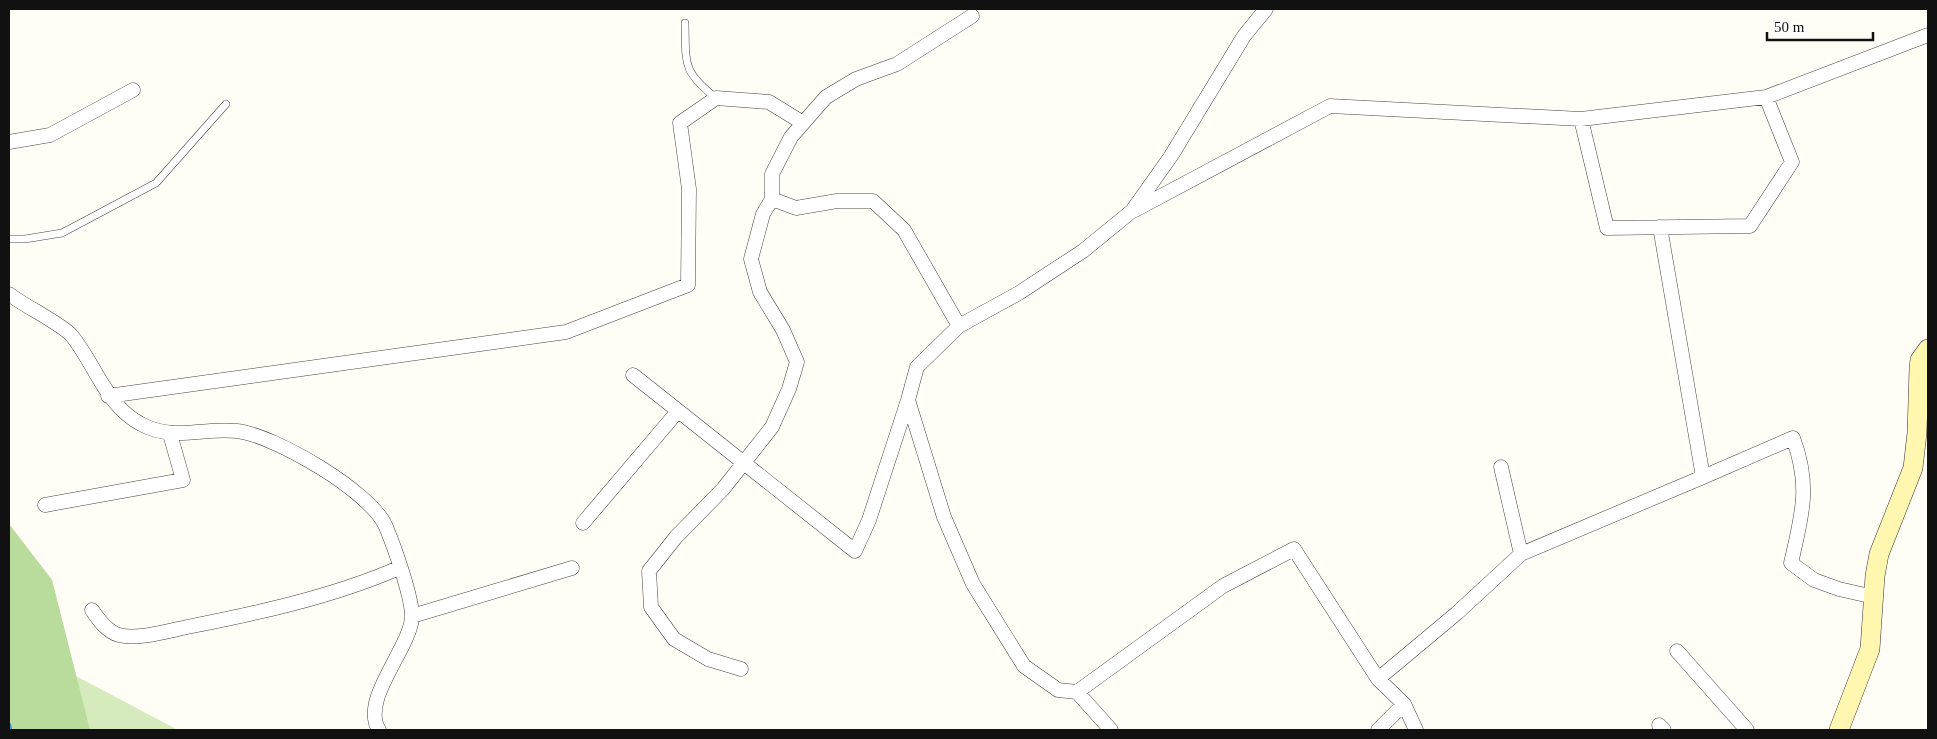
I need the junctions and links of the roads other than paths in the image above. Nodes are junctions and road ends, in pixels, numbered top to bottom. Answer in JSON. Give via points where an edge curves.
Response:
{"nodes":[{"id":1,"x":1266,"y":9,"type":"edge"},
{"id":2,"x":972,"y":16,"type":"dead end"},
{"id":3,"x":685,"y":23,"type":"dead end"},
{"id":4,"x":1928,"y":35,"type":"edge"},
{"id":5,"x":132,"y":90,"type":"dead end"},
{"id":6,"x":1766,"y":97,"type":"junction"},
{"id":7,"x":716,"y":98,"type":"junction"},
{"id":8,"x":226,"y":104,"type":"dead end"},
{"id":9,"x":1581,"y":119,"type":"junction"},
{"id":10,"x":804,"y":123,"type":"junction"},
{"id":11,"x":9,"y":142,"type":"edge"},
{"id":12,"x":772,"y":199,"type":"junction"},
{"id":13,"x":1132,"y":211,"type":"junction"},
{"id":14,"x":1660,"y":227,"type":"junction"},
{"id":15,"x":9,"y":239,"type":"edge"},
{"id":16,"x":9,"y":294,"type":"edge"},
{"id":17,"x":959,"y":326,"type":"junction"},
{"id":18,"x":1928,"y":349,"type":"edge"},
{"id":19,"x":633,"y":375,"type":"dead end"},
{"id":20,"x":108,"y":396,"type":"junction"},
{"id":21,"x":908,"y":400,"type":"junction"},
{"id":22,"x":678,"y":411,"type":"junction"},
{"id":23,"x":170,"y":434,"type":"junction"},
{"id":24,"x":744,"y":464,"type":"junction"},
{"id":25,"x":1501,"y":467,"type":"dead end"},
{"id":26,"x":1703,"y":477,"type":"junction"},
{"id":27,"x":45,"y":505,"type":"dead end"},
{"id":28,"x":583,"y":523,"type":"dead end"},
{"id":29,"x":1521,"y":554,"type":"junction"},
{"id":30,"x":399,"y":568,"type":"junction"},
{"id":31,"x":572,"y":568,"type":"dead end"},
{"id":32,"x":1874,"y":597,"type":"junction"},
{"id":33,"x":92,"y":610,"type":"dead end"},
{"id":34,"x":412,"y":616,"type":"junction"},
{"id":35,"x":1677,"y":651,"type":"dead end"},
{"id":36,"x":741,"y":669,"type":"dead end"},
{"id":37,"x":1378,"y":679,"type":"junction"},
{"id":38,"x":1077,"y":692,"type":"junction"},
{"id":39,"x":1404,"y":704,"type":"junction"},
{"id":40,"x":376,"y":729,"type":"edge"},
{"id":41,"x":1112,"y":730,"type":"edge"},
{"id":42,"x":1378,"y":730,"type":"edge"},
{"id":43,"x":1416,"y":730,"type":"edge"},
{"id":44,"x":1747,"y":730,"type":"edge"},
{"id":45,"x":1840,"y":730,"type":"edge"}],
"edges":[{"from":1,"to":13,"type":"street","via":[[1244,36],[1171,156]]},
{"from":2,"to":10,"type":"street","via":[[897,64],[856,79],[826,97]]},
{"from":3,"to":7,"type":"lane","via":[[686,64],[700,85]]},
{"from":4,"to":6,"type":"street"},
{"from":5,"to":11,"type":"street","via":[[50,135]]},
{"from":6,"to":9,"type":"street"},
{"from":6,"to":14,"type":"street","via":[[1792,162],[1750,226]]},
{"from":7,"to":10,"type":"street","via":[[769,102]]},
{"from":7,"to":20,"type":"street","via":[[680,123],[689,189],[688,285],[566,332]]},
{"from":8,"to":15,"type":"lane","via":[[156,183],[62,232]]},
{"from":9,"to":13,"type":"street","via":[[1330,106]]},
{"from":9,"to":14,"type":"street","via":[[1607,228]]},
{"from":10,"to":12,"type":"street","via":[[791,138],[772,174]]},
{"from":12,"to":17,"type":"street","via":[[796,208],[873,201],[904,230]]},
{"from":12,"to":24,"type":"street","via":[[763,214],[751,259],[760,292],[783,330],[797,362],[772,428]]},
{"from":13,"to":17,"type":"street","via":[[1083,250],[1018,293]]},
{"from":14,"to":26,"type":"street"},
{"from":16,"to":20,"type":"street","via":[[70,334]]},
{"from":17,"to":21,"type":"street","via":[[917,367]]},
{"from":18,"to":32,"type":"main road","via":[[1920,360],[1913,468],[1879,554]]},
{"from":19,"to":22,"type":"street"},
{"from":20,"to":23,"type":"street","via":[[140,424]]},
{"from":21,"to":24,"type":"street","via":[[855,550]]},
{"from":21,"to":38,"type":"street","via":[[944,517],[974,584],[1024,666],[1058,690]]},
{"from":22,"to":24,"type":"street"},
{"from":22,"to":28,"type":"street"},
{"from":23,"to":27,"type":"street","via":[[183,480]]},
{"from":23,"to":30,"type":"street","via":[[237,431],[273,442],[314,463],[356,492],[386,525]]},
{"from":24,"to":36,"type":"street","via":[[649,571],[651,607],[674,639],[708,659]]},
{"from":25,"to":29,"type":"street"},
{"from":26,"to":29,"type":"street"},
{"from":26,"to":32,"type":"street","via":[[1793,438],[1801,459],[1805,493],[1791,563],[1814,580]]},
{"from":29,"to":37,"type":"street","via":[[1458,613]]},
{"from":30,"to":33,"type":"street","via":[[243,616],[150,635],[118,636],[102,624]]},
{"from":30,"to":34,"type":"street"},
{"from":31,"to":34,"type":"street"},
{"from":32,"to":45,"type":"main road","via":[[1870,649]]},
{"from":34,"to":40,"type":"street","via":[[409,633],[377,698]]},
{"from":35,"to":44,"type":"street"},
{"from":37,"to":38,"type":"street","via":[[1294,549],[1223,586]]},
{"from":37,"to":39,"type":"street"},
{"from":38,"to":41,"type":"street"},
{"from":39,"to":42,"type":"street"},
{"from":39,"to":43,"type":"street"}]}
